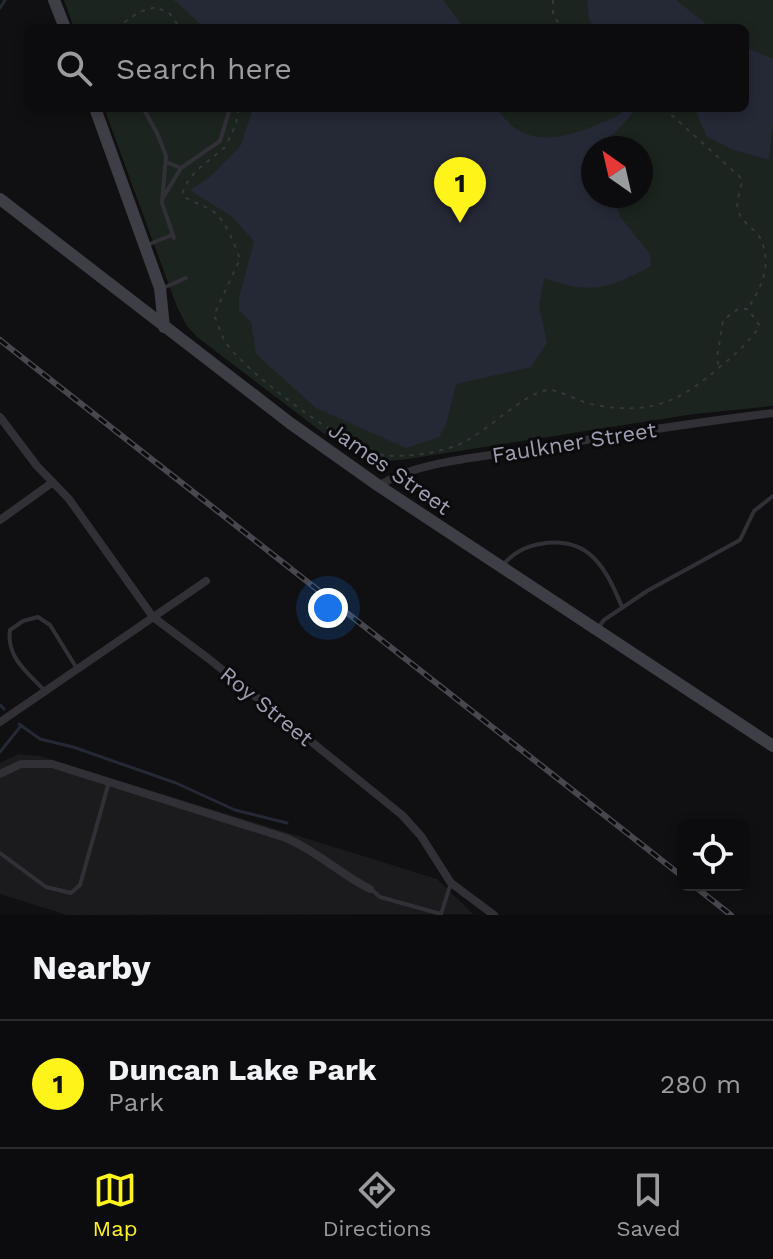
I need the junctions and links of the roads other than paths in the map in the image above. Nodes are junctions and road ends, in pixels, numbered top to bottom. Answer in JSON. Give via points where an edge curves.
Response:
{"nodes":[{"id":1,"x":54,"y":0,"type":"edge"},
{"id":2,"x":63,"y":24,"type":"edge"},
{"id":3,"x":96,"y":112,"type":"edge"},
{"id":4,"x":145,"y":112,"type":"edge"},
{"id":5,"x":229,"y":112,"type":"edge"},
{"id":6,"x":166,"y":162,"type":"junction"},
{"id":7,"x":181,"y":168,"type":"junction"},
{"id":8,"x":0,"y":199,"type":"edge"},
{"id":9,"x":162,"y":203,"type":"junction"},
{"id":10,"x":145,"y":246,"type":"junction"},
{"id":11,"x":186,"y":278,"type":"dead end"},
{"id":12,"x":160,"y":288,"type":"junction"},
{"id":13,"x":164,"y":327,"type":"junction"},
{"id":14,"x":773,"y":413,"type":"edge"},
{"id":15,"x":0,"y":417,"type":"edge"},
{"id":16,"x":53,"y":482,"type":"junction"},
{"id":17,"x":379,"y":486,"type":"junction"},
{"id":18,"x":773,"y":496,"type":"edge"},
{"id":19,"x":0,"y":520,"type":"edge"},
{"id":20,"x":501,"y":568,"type":"junction"},
{"id":21,"x":206,"y":581,"type":"dead end"},
{"id":22,"x":622,"y":607,"type":"junction"},
{"id":23,"x":153,"y":617,"type":"junction"},
{"id":24,"x":596,"y":630,"type":"junction"},
{"id":25,"x":78,"y":669,"type":"junction"},
{"id":26,"x":45,"y":691,"type":"junction"},
{"id":27,"x":0,"y":722,"type":"edge"},
{"id":28,"x":773,"y":746,"type":"edge"},
{"id":29,"x":0,"y":774,"type":"edge"},
{"id":30,"x":109,"y":782,"type":"junction"},
{"id":31,"x":0,"y":853,"type":"edge"},
{"id":32,"x":451,"y":883,"type":"junction"},
{"id":33,"x":370,"y":889,"type":"joint"},
{"id":34,"x":494,"y":915,"type":"edge"}],
"edges":[{"from":1,"to":2,"type":"street"},
{"from":3,"to":10,"type":"street"},
{"from":4,"to":6,"type":"lane"},
{"from":5,"to":7,"type":"lane","via":[[220,141]]},
{"from":6,"to":7,"type":"lane"},
{"from":6,"to":9,"type":"lane"},
{"from":7,"to":9,"type":"lane"},
{"from":8,"to":13,"type":"street","name":"James Street"},
{"from":9,"to":10,"type":"lane","via":[[173,236]]},
{"from":10,"to":12,"type":"street"},
{"from":11,"to":12,"type":"lane"},
{"from":12,"to":13,"type":"street"},
{"from":13,"to":17,"type":"street","name":"James Street"},
{"from":14,"to":17,"type":"street","name":"Faulkner Street","via":[[450,463],[394,476]]},
{"from":15,"to":16,"type":"street","name":"Roy Street"},
{"from":16,"to":19,"type":"street"},
{"from":16,"to":23,"type":"street","name":"Roy Street"},
{"from":17,"to":20,"type":"street","name":"James Street"},
{"from":18,"to":22,"type":"lane","via":[[754,511],[740,540]]},
{"from":20,"to":22,"type":"lane","via":[[532,545],[575,544],[600,564]]},
{"from":20,"to":24,"type":"street","name":"James Street"},
{"from":21,"to":23,"type":"street"},
{"from":22,"to":24,"type":"lane"},
{"from":23,"to":25,"type":"street"},
{"from":23,"to":32,"type":"street","name":"Roy Street","via":[[402,815]]},
{"from":24,"to":28,"type":"street","name":"James Street"},
{"from":25,"to":26,"type":"street"},
{"from":25,"to":26,"type":"lane","via":[[50,625],[38,617],[23,621],[10,630],[12,656]]},
{"from":26,"to":27,"type":"street"},
{"from":29,"to":30,"type":"street","via":[[21,764],[52,764]]},
{"from":30,"to":31,"type":"lane","via":[[80,885],[71,893],[46,887]]},
{"from":30,"to":33,"type":"street","via":[[286,838]]},
{"from":32,"to":33,"type":"lane","via":[[441,914],[380,897]]},
{"from":32,"to":34,"type":"street","name":"Roy Street"}]}
